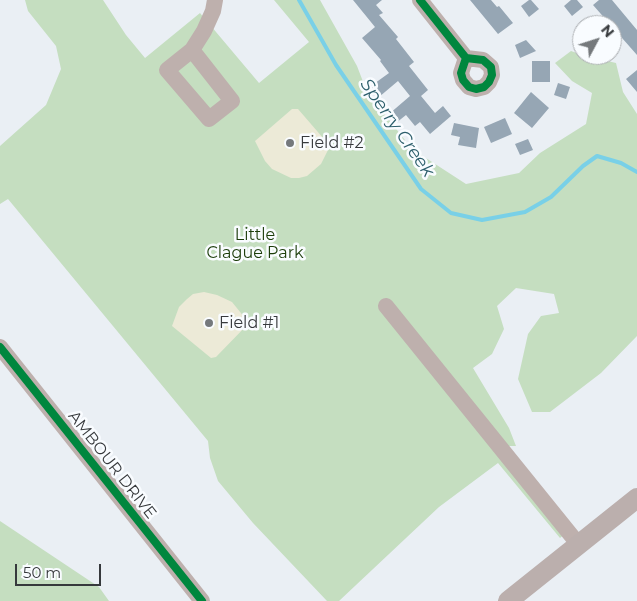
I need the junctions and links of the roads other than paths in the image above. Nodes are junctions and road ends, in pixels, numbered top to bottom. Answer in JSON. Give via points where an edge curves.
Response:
{"nodes":[{"id":1,"x":215,"y":0,"type":"edge"},
{"id":2,"x":420,"y":0,"type":"edge"},
{"id":3,"x":192,"y":50,"type":"dead end"},
{"id":4,"x":466,"y":58,"type":"dead end"},
{"id":5,"x":386,"y":306,"type":"dead end"},
{"id":6,"x":0,"y":347,"type":"edge"},
{"id":7,"x":637,"y":498,"type":"edge"},
{"id":8,"x":579,"y":545,"type":"junction"},
{"id":9,"x":511,"y":600,"type":"edge"},
{"id":10,"x":202,"y":601,"type":"edge"}],
"edges":[{"from":1,"to":3,"type":"street","via":[[214,11]]},
{"from":2,"to":4,"type":"street"},
{"from":5,"to":8,"type":"street"},
{"from":6,"to":10,"type":"street","name":"AMBOUR DRIVE"},
{"from":7,"to":8,"type":"main road"},
{"from":8,"to":9,"type":"main road"}]}
